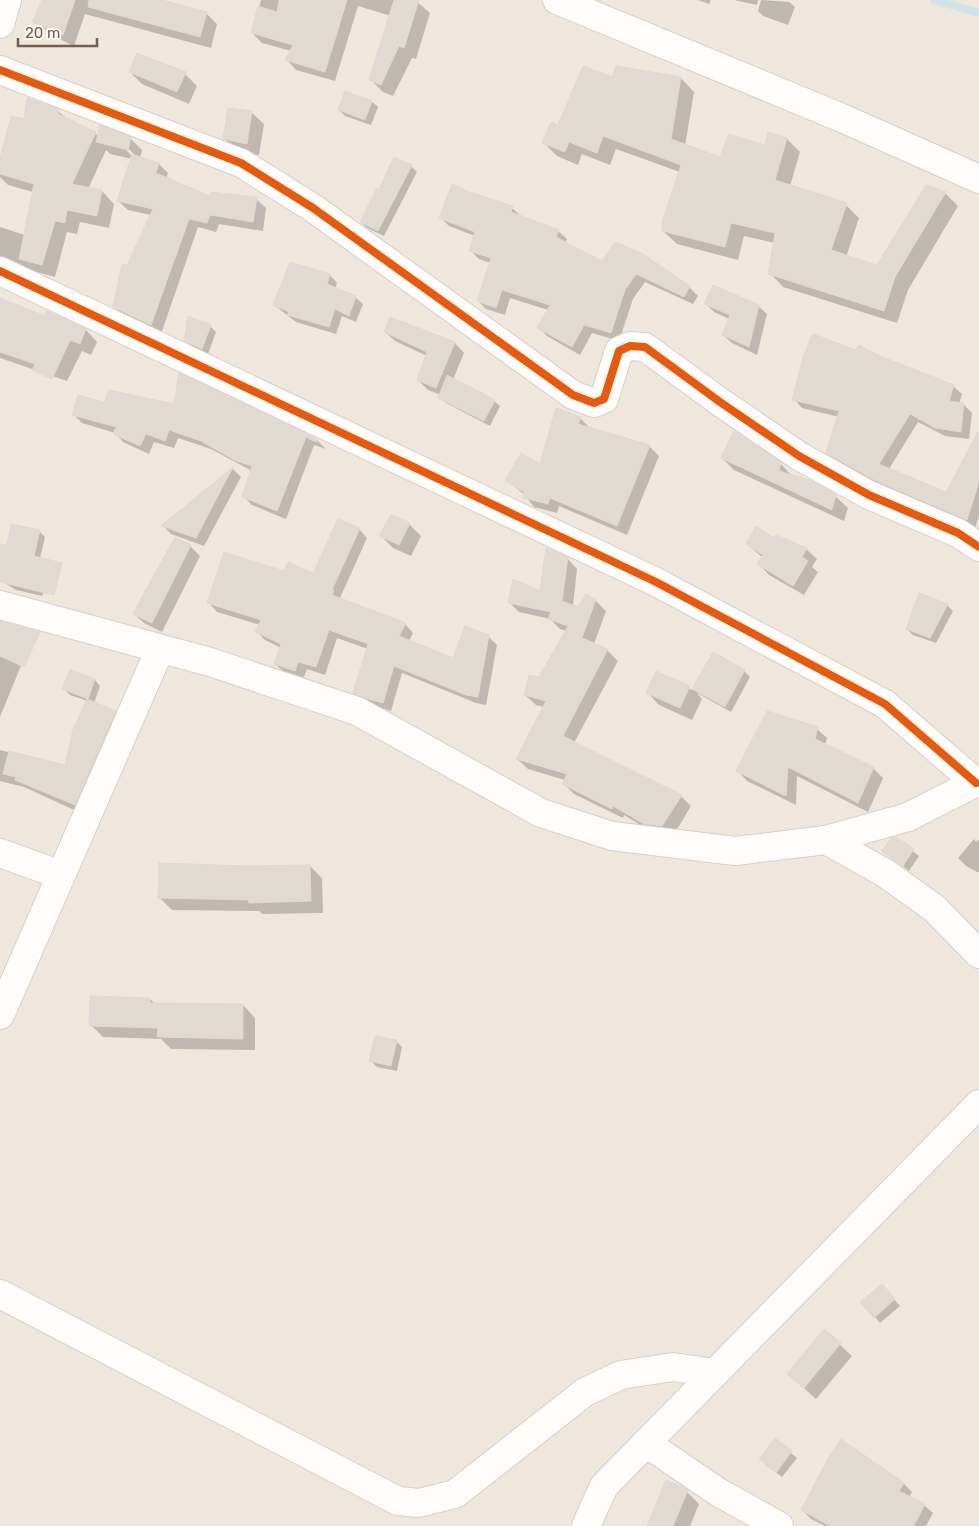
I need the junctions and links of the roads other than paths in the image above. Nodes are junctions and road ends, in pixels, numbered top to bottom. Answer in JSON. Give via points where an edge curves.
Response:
{"nodes":[{"id":1,"x":6,"y":0,"type":"edge"},
{"id":2,"x":557,"y":0,"type":"edge"},
{"id":3,"x":0,"y":24,"type":"edge"},
{"id":4,"x":0,"y":70,"type":"edge"},
{"id":5,"x":979,"y":179,"type":"edge"},
{"id":6,"x":0,"y":271,"type":"edge"},
{"id":7,"x":979,"y":546,"type":"edge"},
{"id":8,"x":0,"y":605,"type":"edge"},
{"id":9,"x":160,"y":648,"type":"junction"},
{"id":10,"x":978,"y":782,"type":"edge"},
{"id":11,"x":826,"y":840,"type":"junction"},
{"id":12,"x":0,"y":853,"type":"edge"},
{"id":13,"x":61,"y":875,"type":"junction"},
{"id":14,"x":979,"y":954,"type":"edge"},
{"id":15,"x":0,"y":1015,"type":"edge"},
{"id":16,"x":979,"y":1104,"type":"edge"},
{"id":17,"x":0,"y":1294,"type":"edge"},
{"id":18,"x":715,"y":1372,"type":"junction"},
{"id":19,"x":646,"y":1443,"type":"junction"},
{"id":20,"x":586,"y":1526,"type":"edge"},
{"id":21,"x":779,"y":1526,"type":"edge"}],
"edges":[{"from":1,"to":3,"type":"street"},
{"from":2,"to":5,"type":"street","via":[[842,118]]},
{"from":4,"to":7,"type":"street","via":[[241,163],[313,208],[573,395],[594,403],[604,399],[619,351],[630,346],[645,347],[800,456],[869,495],[958,533]]},
{"from":6,"to":10,"type":"street","via":[[664,586],[885,704]]},
{"from":8,"to":9,"type":"street"},
{"from":9,"to":11,"type":"street","via":[[357,711],[541,813],[612,836],[735,851]]},
{"from":9,"to":13,"type":"street"},
{"from":10,"to":11,"type":"street","via":[[908,817]]},
{"from":11,"to":14,"type":"street","via":[[885,873],[934,908]]},
{"from":12,"to":13,"type":"street"},
{"from":13,"to":15,"type":"street"},
{"from":16,"to":18,"type":"street"},
{"from":17,"to":18,"type":"street","via":[[398,1501],[419,1503],[455,1494],[585,1392],[621,1375],[672,1367]]},
{"from":18,"to":19,"type":"street"},
{"from":19,"to":20,"type":"street","via":[[604,1486]]},
{"from":19,"to":21,"type":"street","via":[[718,1492]]}]}
